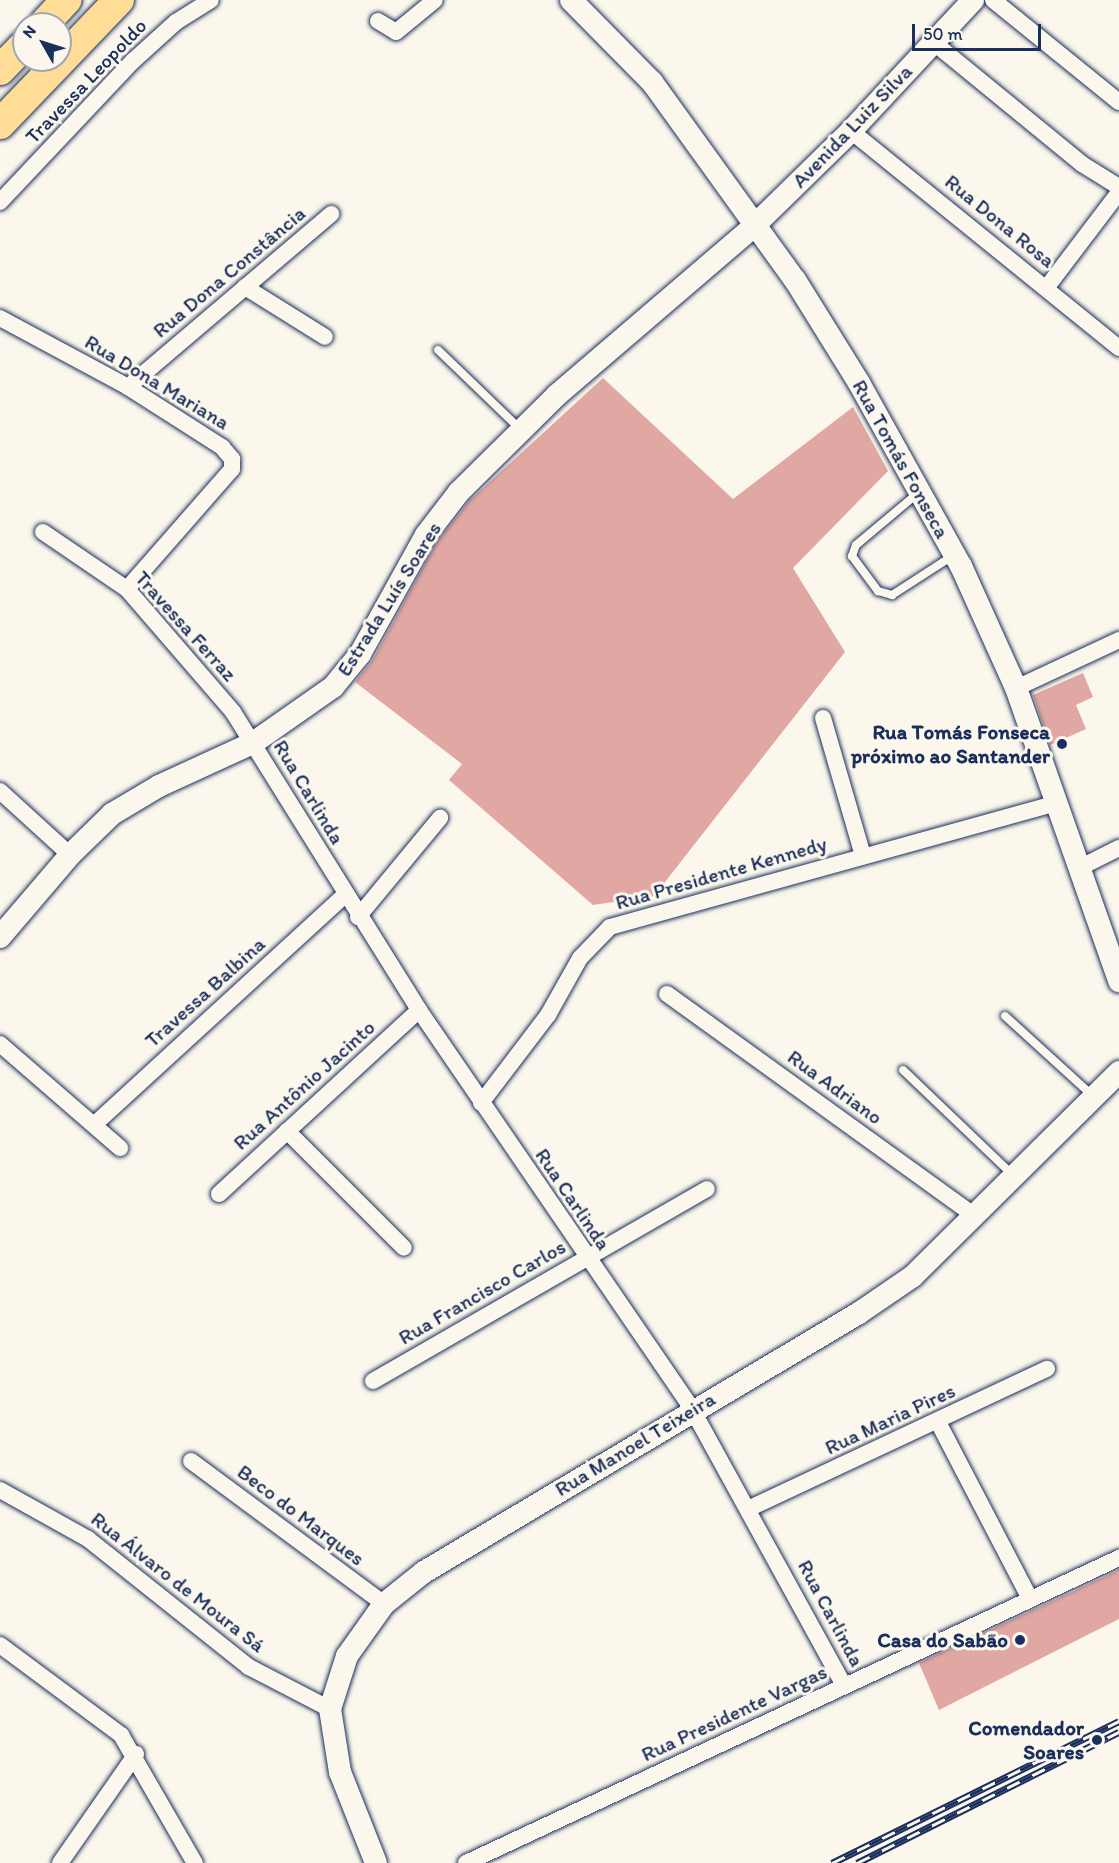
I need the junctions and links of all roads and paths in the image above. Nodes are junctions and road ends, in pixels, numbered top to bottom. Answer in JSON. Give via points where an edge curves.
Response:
{"nodes":[{"id":1,"x":66,"y":0,"type":"edge"},
{"id":2,"x":119,"y":0,"type":"edge"},
{"id":3,"x":211,"y":0,"type":"edge"},
{"id":4,"x":435,"y":0,"type":"edge"},
{"id":5,"x":571,"y":0,"type":"edge"},
{"id":6,"x":973,"y":0,"type":"edge"},
{"id":7,"x":993,"y":0,"type":"edge"},
{"id":8,"x":55,"y":12,"type":"edge"},
{"id":9,"x":378,"y":21,"type":"dead end"},
{"id":10,"x":933,"y":42,"type":"junction"},
{"id":11,"x":12,"y":58,"type":"edge"},
{"id":12,"x":0,"y":70,"type":"edge"},
{"id":13,"x":1119,"y":102,"type":"edge"},
{"id":14,"x":0,"y":123,"type":"edge"},
{"id":15,"x":851,"y":131,"type":"junction"},
{"id":16,"x":1119,"y":187,"type":"edge"},
{"id":17,"x":1119,"y":192,"type":"edge"},
{"id":18,"x":0,"y":202,"type":"edge"},
{"id":19,"x":331,"y":214,"type":"dead end"},
{"id":20,"x":754,"y":225,"type":"junction"},
{"id":21,"x":245,"y":287,"type":"junction"},
{"id":22,"x":1047,"y":287,"type":"junction"},
{"id":23,"x":0,"y":318,"type":"edge"},
{"id":24,"x":325,"y":337,"type":"dead end"},
{"id":25,"x":1119,"y":348,"type":"edge"},
{"id":26,"x":438,"y":350,"type":"dead end"},
{"id":27,"x":128,"y":387,"type":"junction"},
{"id":28,"x":520,"y":430,"type":"junction"},
{"id":29,"x":919,"y":492,"type":"junction"},
{"id":30,"x":43,"y":532,"type":"dead end"},
{"id":31,"x":954,"y":554,"type":"junction"},
{"id":32,"x":127,"y":589,"type":"junction"},
{"id":33,"x":1119,"y":640,"type":"edge"},
{"id":34,"x":1016,"y":688,"type":"junction"},
{"id":35,"x":823,"y":718,"type":"dead end"},
{"id":36,"x":253,"y":743,"type":"junction"},
{"id":37,"x":0,"y":790,"type":"edge"},
{"id":38,"x":1055,"y":804,"type":"junction"},
{"id":39,"x":440,"y":818,"type":"dead end"},
{"id":40,"x":1119,"y":848,"type":"edge"},
{"id":41,"x":70,"y":855,"type":"junction"},
{"id":42,"x":863,"y":856,"type":"junction"},
{"id":43,"x":1079,"y":868,"type":"junction"},
{"id":44,"x":345,"y":895,"type":"junction"},
{"id":45,"x":358,"y":917,"type":"junction"},
{"id":46,"x":0,"y":937,"type":"edge"},
{"id":47,"x":1119,"y":981,"type":"edge"},
{"id":48,"x":667,"y":994,"type":"dead end"},
{"id":49,"x":419,"y":1010,"type":"junction"},
{"id":50,"x":1005,"y":1016,"type":"dead end"},
{"id":51,"x":0,"y":1044,"type":"edge"},
{"id":52,"x":903,"y":1070,"type":"dead end"},
{"id":53,"x":1119,"y":1072,"type":"edge"},
{"id":54,"x":1119,"y":1095,"type":"edge"},
{"id":55,"x":1093,"y":1096,"type":"junction"},
{"id":56,"x":481,"y":1103,"type":"junction"},
{"id":57,"x":96,"y":1123,"type":"junction"},
{"id":58,"x":287,"y":1131,"type":"junction"},
{"id":59,"x":120,"y":1148,"type":"dead end"},
{"id":60,"x":1015,"y":1177,"type":"junction"},
{"id":61,"x":707,"y":1189,"type":"dead end"},
{"id":62,"x":219,"y":1194,"type":"dead end"},
{"id":63,"x":976,"y":1216,"type":"junction"},
{"id":64,"x":404,"y":1248,"type":"dead end"},
{"id":65,"x":584,"y":1258,"type":"junction"},
{"id":66,"x":1047,"y":1369,"type":"dead end"},
{"id":67,"x":373,"y":1381,"type":"dead end"},
{"id":68,"x":692,"y":1409,"type":"junction"},
{"id":69,"x":938,"y":1422,"type":"junction"},
{"id":70,"x":191,"y":1461,"type":"dead end"},
{"id":71,"x":0,"y":1490,"type":"edge"},
{"id":72,"x":750,"y":1508,"type":"junction"},
{"id":73,"x":1119,"y":1558,"type":"edge"},
{"id":74,"x":1030,"y":1599,"type":"junction"},
{"id":75,"x":384,"y":1604,"type":"junction"},
{"id":76,"x":0,"y":1645,"type":"edge"},
{"id":77,"x":844,"y":1686,"type":"junction"},
{"id":78,"x":330,"y":1709,"type":"junction"},
{"id":79,"x":135,"y":1754,"type":"junction"},
{"id":80,"x":60,"y":1863,"type":"edge"},
{"id":81,"x":195,"y":1863,"type":"edge"},
{"id":82,"x":376,"y":1863,"type":"edge"},
{"id":83,"x":466,"y":1863,"type":"edge"}],
"edges":[{"from":1,"to":8,"type":"highway"},
{"from":2,"to":14,"type":"highway"},
{"from":3,"to":18,"type":"street","name":"Travessa Leopoldo","via":[[176,22],[133,61]]},
{"from":4,"to":9,"type":"street","via":[[396,32]]},
{"from":5,"to":20,"type":"main road","name":"Rua Tomás Fonseca","via":[[652,82]]},
{"from":6,"to":10,"type":"main road","name":"Avenida Luiz Silva"},
{"from":7,"to":13,"type":"street"},
{"from":10,"to":15,"type":"main road","name":"Avenida Luiz Silva"},
{"from":10,"to":16,"type":"street","via":[[1082,164]]},
{"from":11,"to":12,"type":"highway"},
{"from":15,"to":20,"type":"main road","name":"Avenida Luiz Silva"},
{"from":15,"to":22,"type":"street","name":"Rua Dona Rosa"},
{"from":17,"to":22,"type":"street"},
{"from":19,"to":21,"type":"street","name":"Rua Dona Constância"},
{"from":20,"to":28,"type":"main road","name":"Estrada Luís Soares"},
{"from":20,"to":29,"type":"main road","name":"Rua Tomás Fonseca","via":[[801,290]]},
{"from":21,"to":24,"type":"street"},
{"from":21,"to":27,"type":"street","name":"Rua Dona Constância"},
{"from":22,"to":25,"type":"street","name":"Rua Dona Rosa"},
{"from":23,"to":27,"type":"street","name":"Rua Dona Mariana"},
{"from":26,"to":28,"type":"lane"},
{"from":27,"to":32,"type":"street","name":"Rua Dona Mariana","via":[[222,447],[232,459],[232,468]]},
{"from":28,"to":36,"type":"main road","name":"Estrada Luís Soares","via":[[459,492],[426,535],[360,654],[333,687]]},
{"from":29,"to":31,"type":"main road","name":"Rua Tomás Fonseca"},
{"from":29,"to":31,"type":"lane","via":[[856,545],[852,556],[878,591],[892,595]]},
{"from":30,"to":32,"type":"street","name":"Travessa Ferraz"},
{"from":31,"to":34,"type":"main road","name":"Rua Tomás Fonseca"},
{"from":32,"to":36,"type":"street","name":"Travessa Ferraz","via":[[233,712]]},
{"from":33,"to":34,"type":"street"},
{"from":34,"to":38,"type":"main road","name":"Rua Tomás Fonseca"},
{"from":35,"to":42,"type":"street"},
{"from":36,"to":41,"type":"main road","name":"Estrada Luís Soares","via":[[159,786],[112,814]]},
{"from":36,"to":44,"type":"street","name":"Rua Carlinda"},
{"from":37,"to":41,"type":"street"},
{"from":38,"to":42,"type":"street","name":"Rua Presidente Kennedy"},
{"from":38,"to":43,"type":"main road","name":"Rua Tomás Fonseca"},
{"from":39,"to":45,"type":"street"},
{"from":40,"to":43,"type":"street"},
{"from":41,"to":46,"type":"main road","name":"Estrada Luís Soares"},
{"from":42,"to":56,"type":"street","name":"Rua Presidente Kennedy","via":[[610,927],[580,958],[548,1015]]},
{"from":43,"to":47,"type":"main road","name":"Rua Tomás Fonseca"},
{"from":44,"to":45,"type":"street","name":"Rua Carlinda"},
{"from":44,"to":57,"type":"street","name":"Travessa Balbina"},
{"from":45,"to":49,"type":"street","name":"Rua Carlinda"},
{"from":48,"to":63,"type":"street","name":"Rua Adriano"},
{"from":49,"to":56,"type":"street","name":"Rua Carlinda"},
{"from":49,"to":58,"type":"street","name":"Rua Antônio Jacinto"},
{"from":50,"to":55,"type":"lane"},
{"from":51,"to":57,"type":"street"},
{"from":52,"to":60,"type":"lane"},
{"from":53,"to":55,"type":"main road","name":"Rua Manoel Teixeira"},
{"from":54,"to":55,"type":"main road"},
{"from":55,"to":60,"type":"main road","name":"Rua Manoel Teixeira"},
{"from":56,"to":65,"type":"street","name":"Rua Carlinda"},
{"from":57,"to":59,"type":"street"},
{"from":58,"to":62,"type":"street","name":"Rua Antônio Jacinto"},
{"from":58,"to":64,"type":"street"},
{"from":60,"to":63,"type":"main road","name":"Rua Manoel Teixeira"},
{"from":61,"to":65,"type":"street","name":"Rua Francisco Carlos"},
{"from":63,"to":68,"type":"main road","name":"Rua Manoel Teixeira","via":[[913,1276],[860,1313]]},
{"from":65,"to":67,"type":"street","name":"Rua Francisco Carlos"},
{"from":65,"to":68,"type":"street","name":"Rua Carlinda"},
{"from":66,"to":69,"type":"street","name":"Rua Maria Pires"},
{"from":68,"to":72,"type":"street","name":"Rua Carlinda"},
{"from":68,"to":75,"type":"main road","name":"Rua Manoel Teixeira","via":[[424,1572]]},
{"from":69,"to":72,"type":"street","name":"Rua Maria Pires"},
{"from":69,"to":74,"type":"street"},
{"from":70,"to":75,"type":"street","name":"Beco do Marques"},
{"from":71,"to":78,"type":"street","name":"Rua Álvaro de Moura Sá","via":[[88,1539],[249,1667]]},
{"from":72,"to":77,"type":"street","name":"Rua Carlinda"},
{"from":73,"to":74,"type":"street","name":"Rua Presidente Vargas"},
{"from":74,"to":77,"type":"street","name":"Rua Presidente Vargas"},
{"from":75,"to":78,"type":"main road","name":"Rua Manoel Teixeira","via":[[347,1656]]},
{"from":76,"to":79,"type":"street","via":[[99,1717]]},
{"from":77,"to":83,"type":"street","name":"Rua Presidente Vargas"},
{"from":78,"to":82,"type":"main road","name":"Rua Manoel Teixeira","via":[[340,1772]]},
{"from":79,"to":80,"type":"street"},
{"from":79,"to":81,"type":"street"}]}
